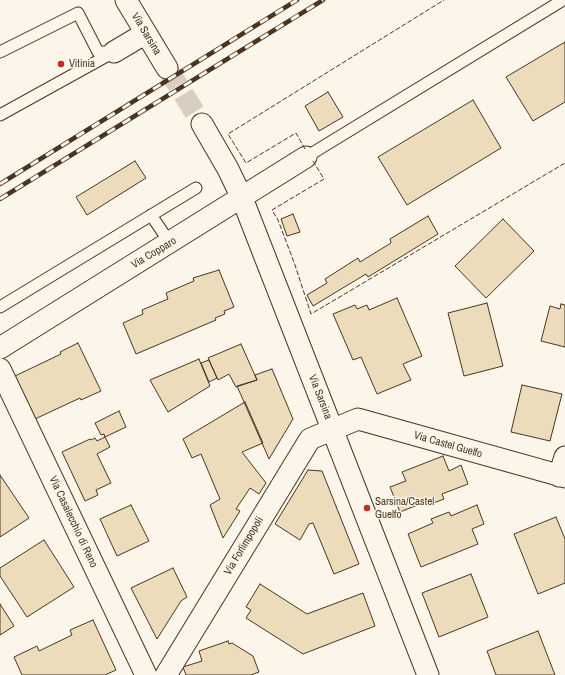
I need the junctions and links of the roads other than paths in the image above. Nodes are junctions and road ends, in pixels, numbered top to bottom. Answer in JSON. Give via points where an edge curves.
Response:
{"nodes":[{"id":1,"x":126,"y":0,"type":"edge"},
{"id":2,"x":563,"y":0,"type":"edge"},
{"id":3,"x":146,"y":33,"type":"junction"},
{"id":4,"x":0,"y":52,"type":"edge"},
{"id":5,"x":114,"y":52,"type":"junction"},
{"id":6,"x":167,"y":68,"type":"tunnel mouth"},
{"id":7,"x":0,"y":116,"type":"edge"},
{"id":8,"x":202,"y":124,"type":"tunnel mouth"},
{"id":9,"x":306,"y":157,"type":"joint"},
{"id":10,"x":196,"y":188,"type":"dead end"},
{"id":11,"x":242,"y":198,"type":"junction"},
{"id":12,"x":151,"y":215,"type":"junction"},
{"id":13,"x":170,"y":243,"type":"junction"},
{"id":14,"x":0,"y":307,"type":"edge"},
{"id":15,"x":0,"y":348,"type":"edge"},
{"id":16,"x":0,"y":369,"type":"edge"},
{"id":17,"x":333,"y":429,"type":"junction"},
{"id":18,"x":563,"y":470,"type":"edge"},
{"id":19,"x":146,"y":675,"type":"edge"},
{"id":20,"x":166,"y":675,"type":"edge"},
{"id":21,"x":428,"y":675,"type":"edge"}],
"edges":[{"from":1,"to":3,"type":"street","name":"Via Sarsina"},
{"from":2,"to":9,"type":"lane"},
{"from":3,"to":5,"type":"street"},
{"from":3,"to":6,"type":"street","name":"Via Sarsina"},
{"from":4,"to":5,"type":"lane","via":[[78,13],[98,52]]},
{"from":5,"to":7,"type":"lane"},
{"from":8,"to":11,"type":"street","name":"Via Sarsina"},
{"from":9,"to":11,"type":"street","name":"Via Copparo"},
{"from":10,"to":12,"type":"lane"},
{"from":11,"to":13,"type":"street","name":"Via Copparo"},
{"from":11,"to":17,"type":"street","name":"Via Sarsina"},
{"from":12,"to":13,"type":"lane"},
{"from":12,"to":14,"type":"lane"},
{"from":13,"to":15,"type":"street","name":"Via Copparo"},
{"from":16,"to":19,"type":"street","name":"Via Casalecchio di Reno"},
{"from":17,"to":18,"type":"street","name":"Via Castel Guelfo","via":[[358,420]]},
{"from":17,"to":20,"type":"street","name":"Via Forlimpopoli","via":[[310,439]]},
{"from":17,"to":21,"type":"street","name":"Via Sarsina"}]}
